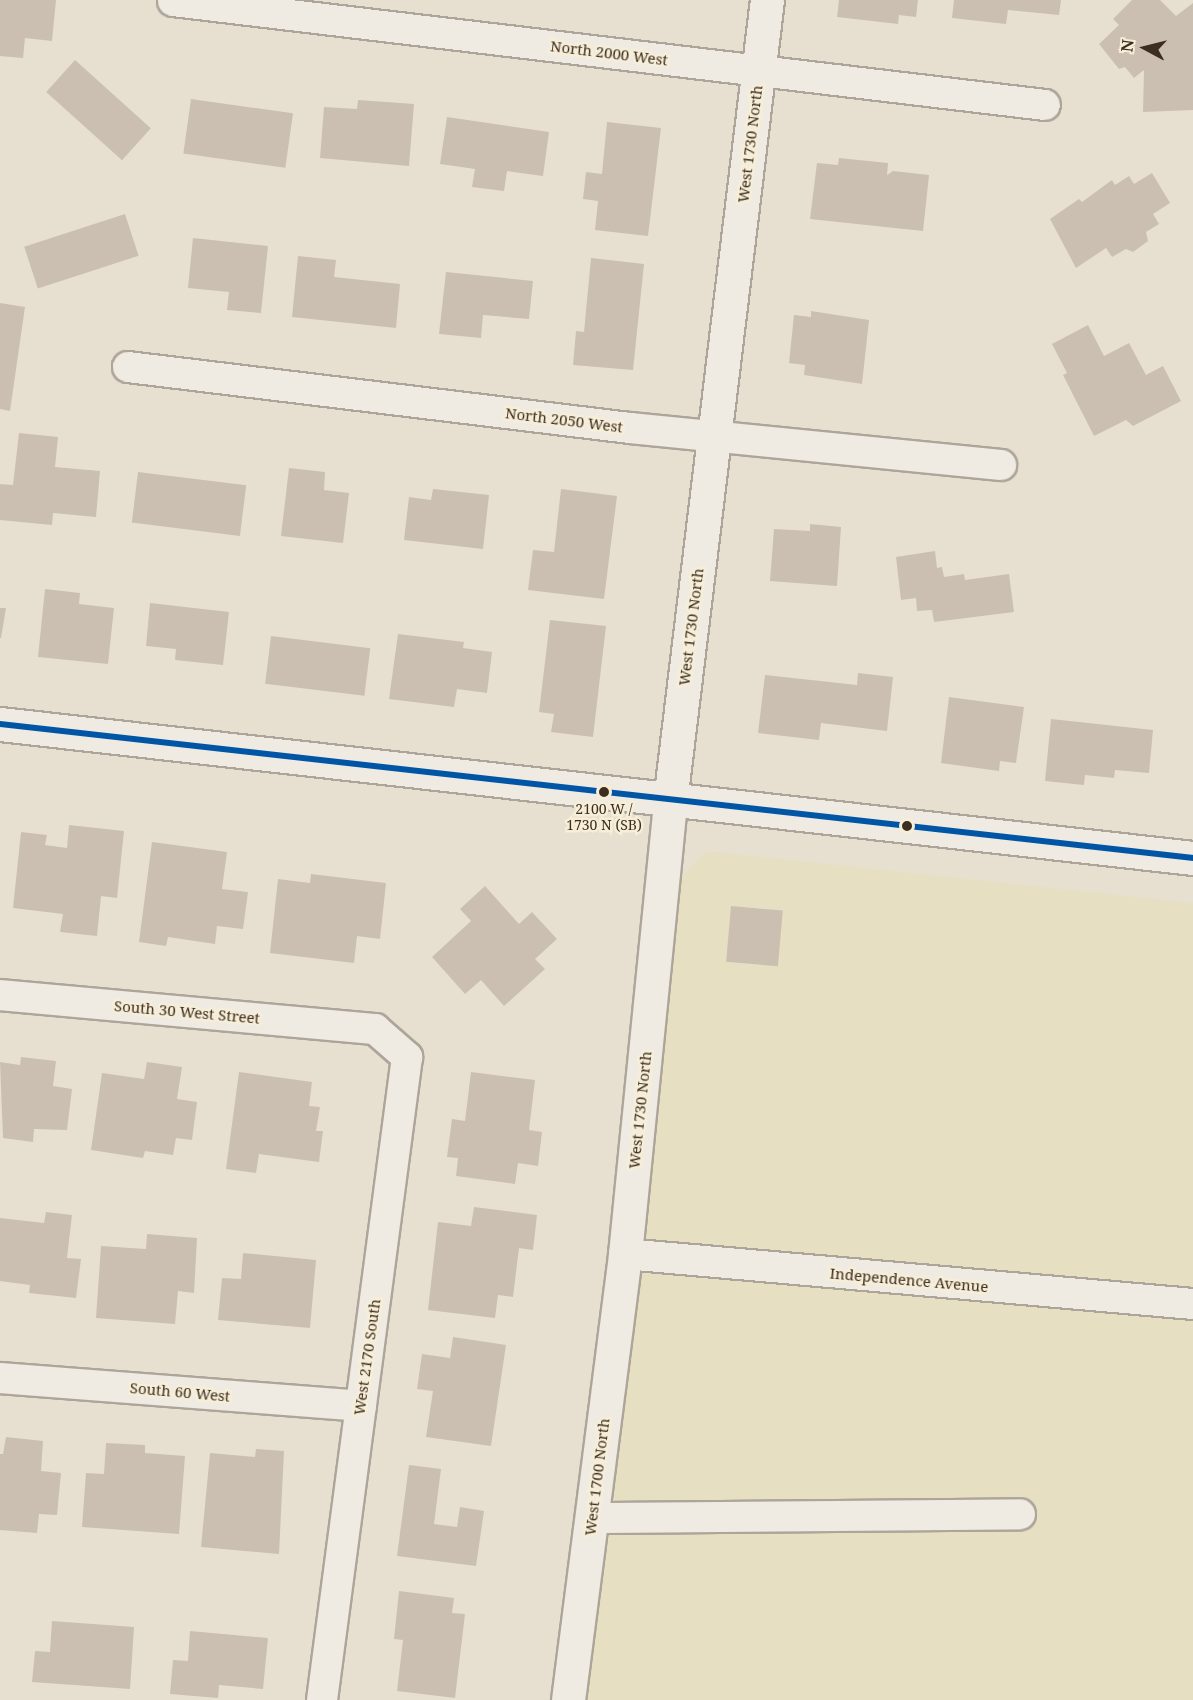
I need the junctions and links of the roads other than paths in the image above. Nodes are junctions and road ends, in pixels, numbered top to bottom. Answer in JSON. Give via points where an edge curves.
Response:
{"nodes":[{"id":1,"x":767,"y":0,"type":"edge"},
{"id":2,"x":173,"y":1,"type":"edge"},
{"id":3,"x":759,"y":70,"type":"junction"},
{"id":4,"x":1045,"y":105,"type":"dead end"},
{"id":5,"x":128,"y":367,"type":"dead end"},
{"id":6,"x":714,"y":436,"type":"junction"},
{"id":7,"x":1001,"y":465,"type":"dead end"},
{"id":8,"x":0,"y":724,"type":"edge"},
{"id":9,"x":670,"y":801,"type":"junction"},
{"id":10,"x":1193,"y":858,"type":"edge"},
{"id":11,"x":0,"y":995,"type":"edge"},
{"id":12,"x":375,"y":1029,"type":"joint"},
{"id":13,"x":625,"y":1254,"type":"junction"},
{"id":14,"x":1193,"y":1304,"type":"edge"},
{"id":15,"x":0,"y":1377,"type":"edge"},
{"id":16,"x":361,"y":1406,"type":"junction"},
{"id":17,"x":1020,"y":1514,"type":"dead end"},
{"id":18,"x":592,"y":1518,"type":"junction"},
{"id":19,"x":322,"y":1700,"type":"edge"},
{"id":20,"x":568,"y":1700,"type":"edge"}],
"edges":[{"from":1,"to":3,"type":"street","name":"West 1730 North"},
{"from":2,"to":3,"type":"street","name":"North 2000 West"},
{"from":3,"to":4,"type":"street","name":"North 2000 West"},
{"from":3,"to":6,"type":"street","name":"West 1730 North"},
{"from":5,"to":6,"type":"street","name":"North 2050 West"},
{"from":6,"to":7,"type":"street","name":"North 2050 West"},
{"from":6,"to":9,"type":"street","name":"West 1730 North"},
{"from":8,"to":9,"type":"street"},
{"from":9,"to":10,"type":"street"},
{"from":9,"to":13,"type":"street","name":"West 1730 North"},
{"from":11,"to":12,"type":"street","name":"South 30 West Street"},
{"from":12,"to":16,"type":"street","name":"West 2170 South","via":[[407,1057]]},
{"from":13,"to":14,"type":"street","name":"Independence Avenue"},
{"from":13,"to":18,"type":"street","name":"West 1700 North"},
{"from":15,"to":16,"type":"street","name":"South 60 West"},
{"from":16,"to":19,"type":"street","name":"West 2170 South"},
{"from":17,"to":18,"type":"street"},
{"from":18,"to":20,"type":"street","name":"West 1700 North"}]}
